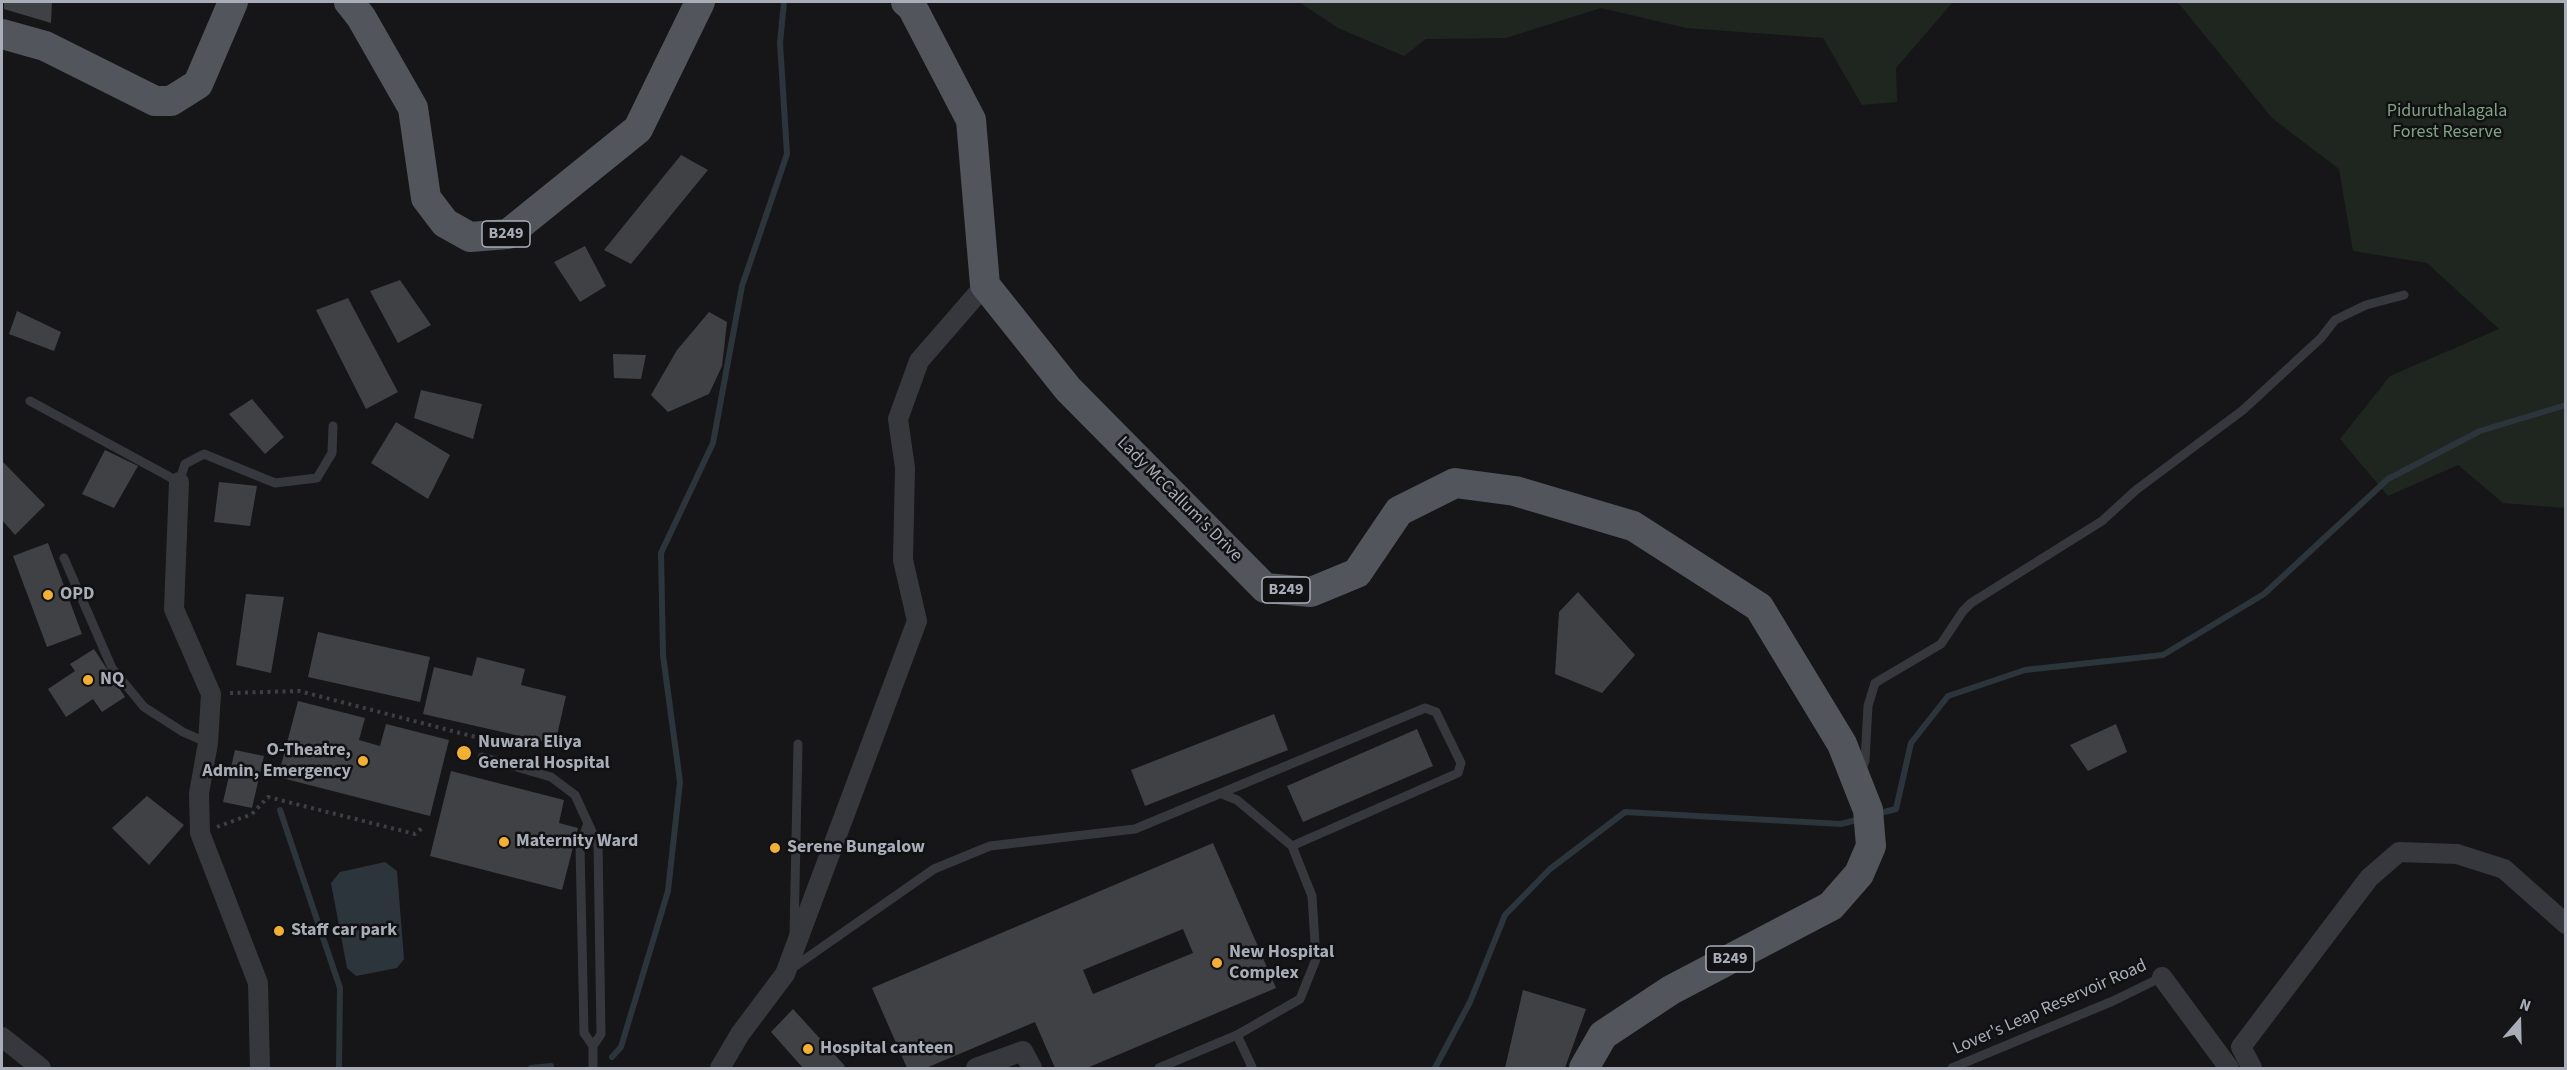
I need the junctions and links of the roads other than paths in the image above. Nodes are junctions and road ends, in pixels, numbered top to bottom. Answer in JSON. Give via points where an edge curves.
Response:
{"nodes":[{"id":1,"x":233,"y":2,"type":"edge"},
{"id":2,"x":350,"y":2,"type":"edge"},
{"id":3,"x":700,"y":2,"type":"edge"},
{"id":4,"x":906,"y":2,"type":"edge"},
{"id":5,"x":2,"y":34,"type":"edge"},
{"id":6,"x":985,"y":285,"type":"junction"},
{"id":7,"x":2404,"y":295,"type":"dead end"},
{"id":8,"x":30,"y":402,"type":"dead end"},
{"id":9,"x":333,"y":426,"type":"dead end"},
{"id":10,"x":179,"y":482,"type":"junction"},
{"id":11,"x":64,"y":558,"type":"dead end"},
{"id":12,"x":208,"y":743,"type":"junction"},
{"id":13,"x":798,"y":744,"type":"dead end"},
{"id":14,"x":482,"y":757,"type":"road end"},
{"id":15,"x":1854,"y":770,"type":"junction"},
{"id":16,"x":1221,"y":794,"type":"junction"},
{"id":17,"x":588,"y":823,"type":"junction"},
{"id":18,"x":1292,"y":846,"type":"junction"},
{"id":19,"x":2565,"y":924,"type":"edge"},
{"id":20,"x":794,"y":949,"type":"junction"},
{"id":21,"x":785,"y":974,"type":"junction"},
{"id":22,"x":2162,"y":977,"type":"joint"},
{"id":23,"x":1237,"y":1035,"type":"junction"},
{"id":24,"x":2,"y":1037,"type":"edge"},
{"id":25,"x":593,"y":1046,"type":"junction"},
{"id":26,"x":41,"y":1068,"type":"edge"},
{"id":27,"x":260,"y":1068,"type":"edge"},
{"id":28,"x":593,"y":1068,"type":"edge"},
{"id":29,"x":720,"y":1068,"type":"edge"},
{"id":30,"x":976,"y":1068,"type":"edge"},
{"id":31,"x":1032,"y":1068,"type":"edge"},
{"id":32,"x":1158,"y":1068,"type":"edge"},
{"id":33,"x":1250,"y":1068,"type":"edge"},
{"id":34,"x":1584,"y":1068,"type":"edge"},
{"id":35,"x":1952,"y":1068,"type":"edge"},
{"id":36,"x":2229,"y":1068,"type":"edge"},
{"id":37,"x":2253,"y":1068,"type":"edge"}],
"edges":[{"from":1,"to":5,"type":"main road","via":[[198,84],[171,101],[154,100],[45,46]]},
{"from":2,"to":3,"type":"main road","number":"B249","via":[[413,108],[426,198],[445,224],[470,237],[508,234],[638,129]]},
{"from":4,"to":6,"type":"main road","via":[[971,120]]},
{"from":6,"to":15,"type":"main road","name":"Lady McCallum's Drive","number":"B249","via":[[1068,389],[1265,588],[1311,592],[1357,573],[1399,511],[1455,483],[1515,491],[1633,526],[1759,607]]},
{"from":6,"to":20,"type":"street","via":[[919,361],[898,419],[905,468],[903,560],[917,621]]},
{"from":7,"to":15,"type":"lane","via":[[2366,305],[2335,321],[2243,410],[2136,490],[2102,522],[1971,603],[1941,644],[1875,683],[1868,706],[1865,761]]},
{"from":8,"to":10,"type":"lane"},
{"from":9,"to":10,"type":"lane","via":[[332,453],[316,478],[275,483],[204,454],[185,464]]},
{"from":10,"to":12,"type":"street","via":[[174,609],[211,694]]},
{"from":11,"to":12,"type":"lane","via":[[112,668],[144,707]]},
{"from":12,"to":27,"type":"street","via":[[199,793],[200,833],[258,984]]},
{"from":13,"to":20,"type":"lane"},
{"from":14,"to":17,"type":"lane","via":[[551,777],[575,795]]},
{"from":15,"to":34,"type":"main road","number":"B249","via":[[1868,810],[1871,846],[1859,874],[1831,906],[1671,990],[1604,1035]]},
{"from":16,"to":18,"type":"lane","via":[[1237,800]]},
{"from":16,"to":18,"type":"lane","via":[[1425,708],[1436,711],[1461,763],[1458,773]]},
{"from":16,"to":21,"type":"lane","via":[[1135,829],[990,846],[934,868]]},
{"from":17,"to":25,"type":"lane","via":[[580,846],[584,1033]]},
{"from":17,"to":25,"type":"lane","via":[[597,845],[598,869],[601,1034]]},
{"from":18,"to":23,"type":"lane","via":[[1312,896],[1316,959],[1300,999]]},
{"from":19,"to":37,"type":"street","via":[[2504,869],[2457,854],[2399,852],[2369,878],[2241,1047]]},
{"from":20,"to":21,"type":"street"},
{"from":21,"to":29,"type":"street"},
{"from":22,"to":35,"type":"lane","name":"Lover's Leap Reservoir Road"},
{"from":22,"to":36,"type":"street"},
{"from":23,"to":32,"type":"lane"},
{"from":23,"to":33,"type":"lane"},
{"from":24,"to":26,"type":"street"},
{"from":25,"to":28,"type":"lane"},
{"from":30,"to":31,"type":"street","via":[[1023,1051]]}]}
